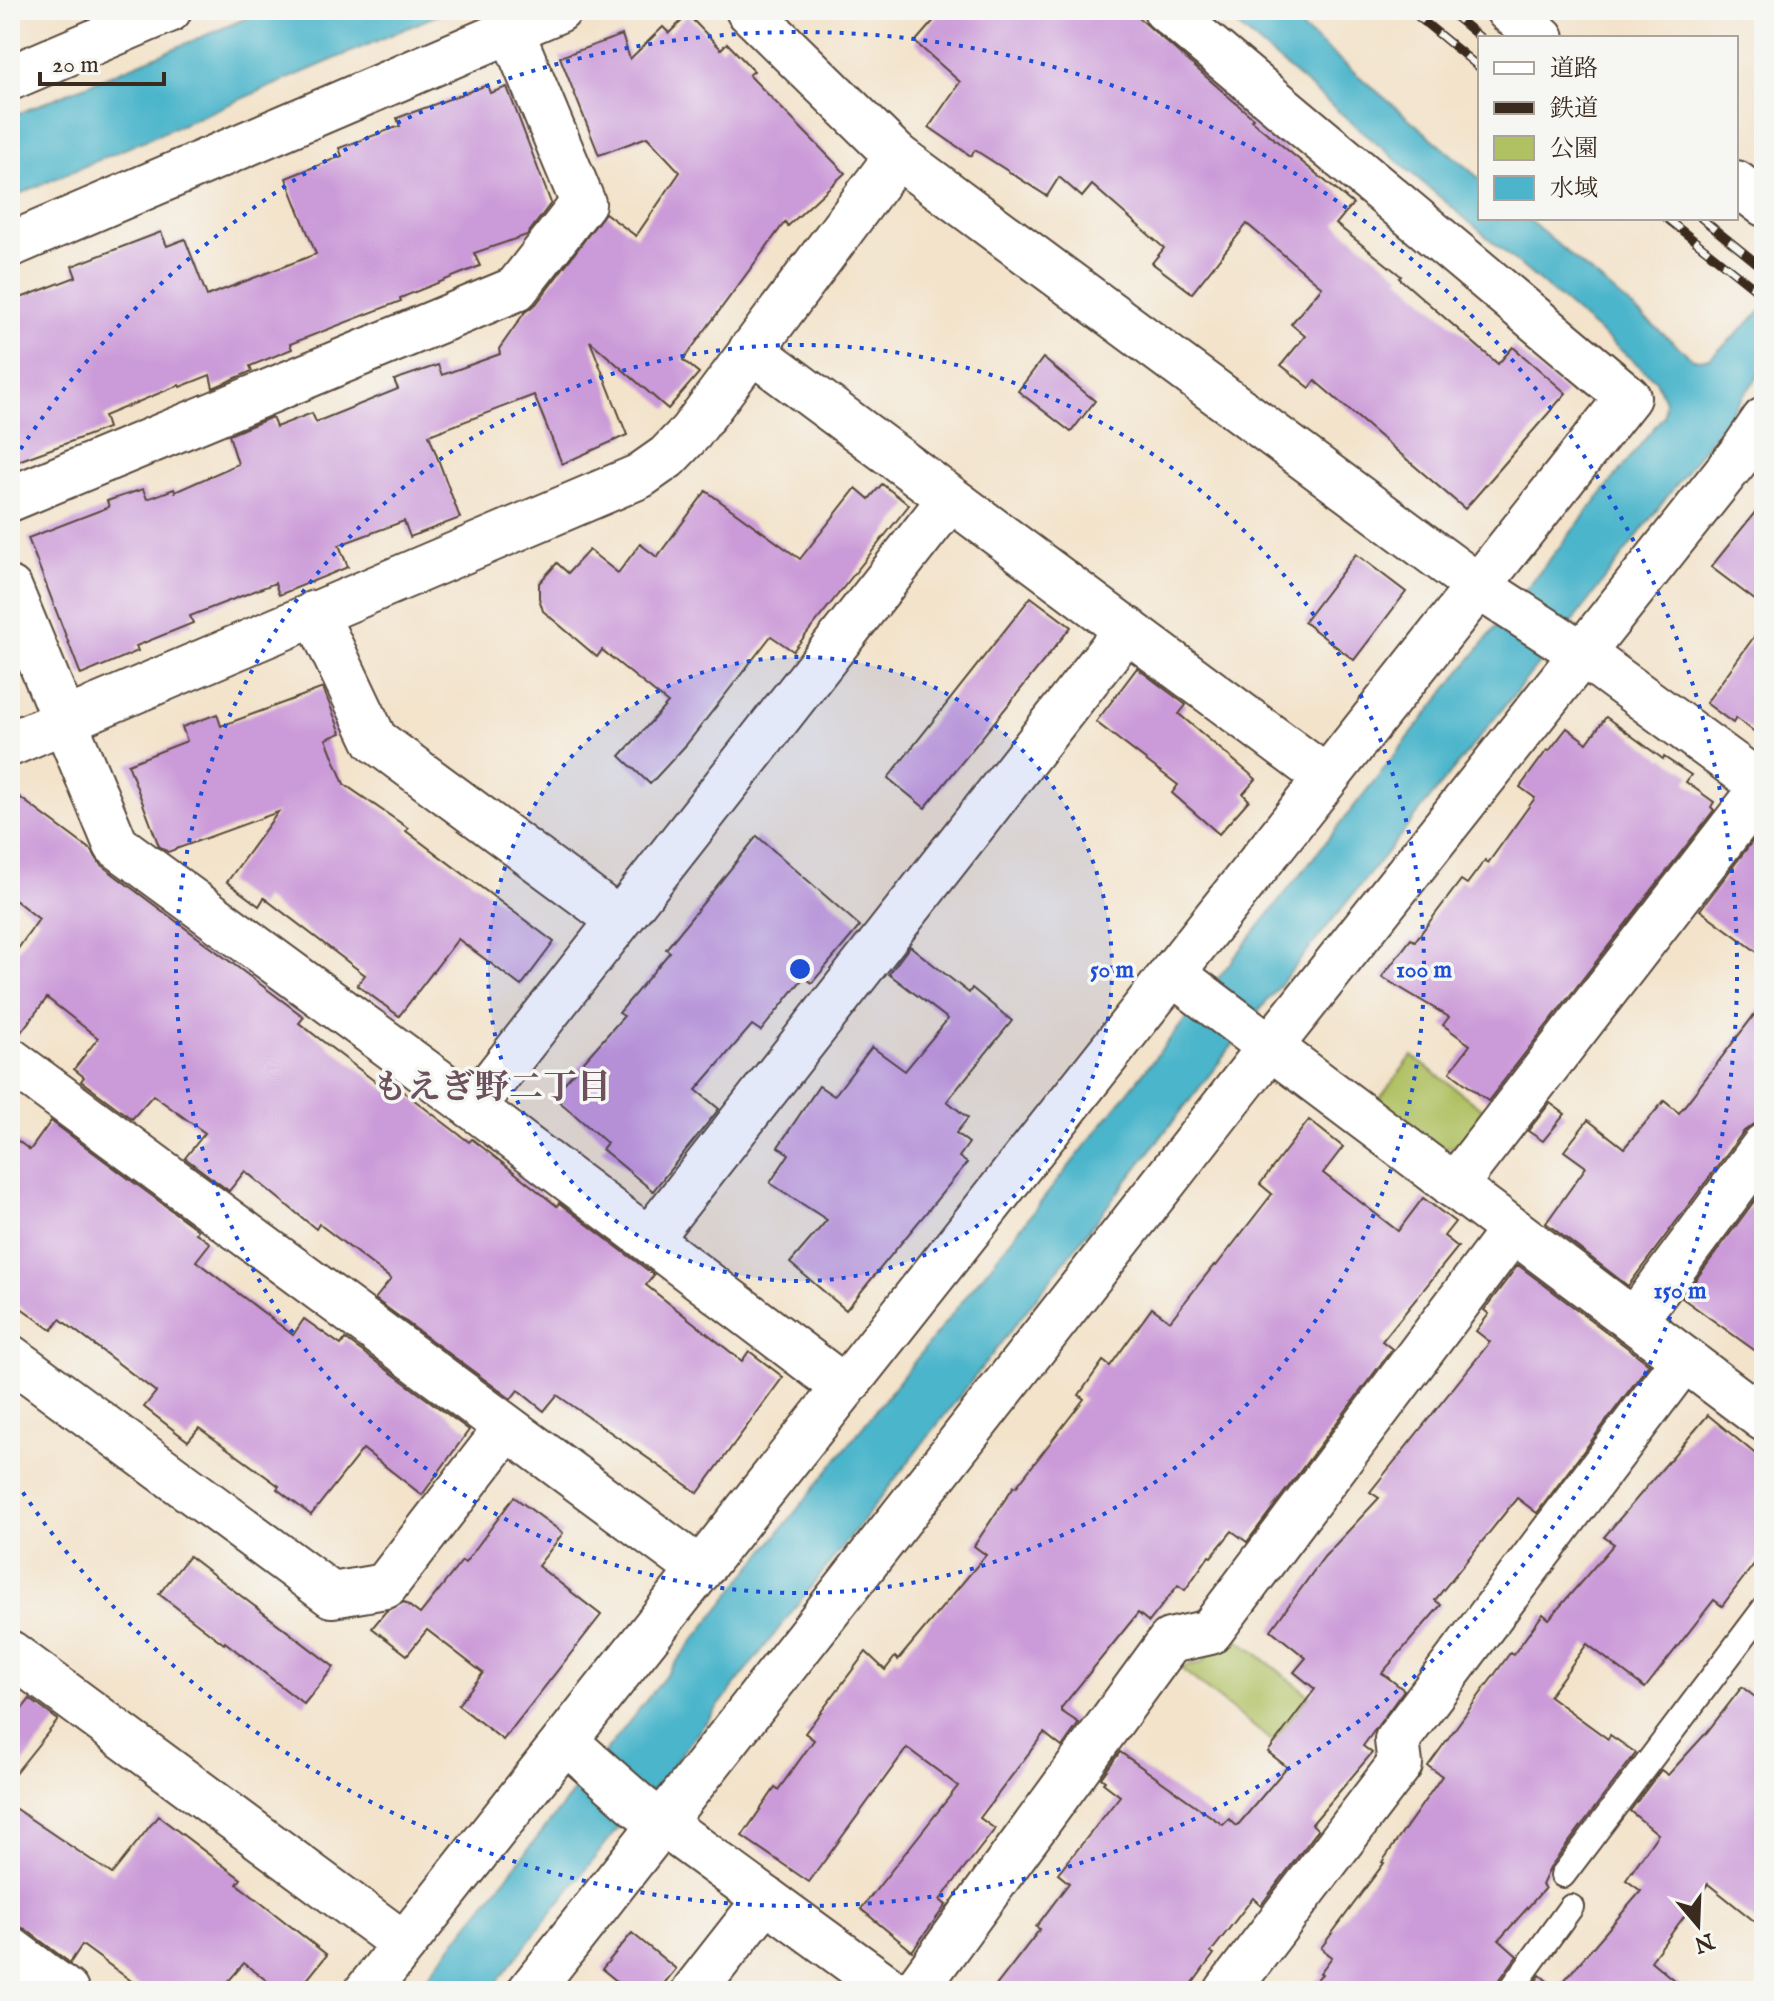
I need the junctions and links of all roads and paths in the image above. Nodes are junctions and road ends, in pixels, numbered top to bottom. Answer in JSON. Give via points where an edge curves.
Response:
{"nodes":[{"id":1,"x":169,"y":10,"type":"edge"},
{"id":2,"x":559,"y":10,"type":"edge"},
{"id":3,"x":748,"y":10,"type":"edge"},
{"id":4,"x":1166,"y":10,"type":"edge"},
{"id":5,"x":1508,"y":10,"type":"edge"},
{"id":6,"x":511,"y":30,"type":"junction"},
{"id":7,"x":1540,"y":36,"type":"edge"},
{"id":8,"x":10,"y":78,"type":"edge"},
{"id":9,"x":897,"y":156,"type":"junction"},
{"id":10,"x":1738,"y":184,"type":"edge"},
{"id":11,"x":1764,"y":204,"type":"edge"},
{"id":12,"x":10,"y":245,"type":"edge"},
{"id":13,"x":751,"y":350,"type":"junction"},
{"id":14,"x":1757,"y":447,"type":"edge"},
{"id":15,"x":10,"y":499,"type":"edge"},
{"id":16,"x":950,"y":499,"type":"junction"},
{"id":17,"x":10,"y":589,"type":"edge"},
{"id":18,"x":1491,"y":595,"type":"junction"},
{"id":19,"x":315,"y":613,"type":"junction"},
{"id":20,"x":1127,"y":629,"type":"junction"},
{"id":21,"x":1573,"y":647,"type":"junction"},
{"id":22,"x":66,"y":720,"type":"junction"},
{"id":23,"x":10,"y":744,"type":"edge"},
{"id":24,"x":1325,"y":777,"type":"junction"},
{"id":25,"x":1764,"y":787,"type":"edge"},
{"id":26,"x":619,"y":920,"type":"junction"},
{"id":27,"x":1184,"y":983,"type":"junction"},
{"id":28,"x":1260,"y":1040,"type":"junction"},
{"id":29,"x":10,"y":1060,"type":"edge"},
{"id":30,"x":473,"y":1107,"type":"junction"},
{"id":31,"x":1764,"y":1146,"type":"edge"},
{"id":32,"x":1454,"y":1186,"type":"junction"},
{"id":33,"x":1512,"y":1231,"type":"junction"},
{"id":34,"x":649,"y":1239,"type":"junction"},
{"id":35,"x":1634,"y":1321,"type":"junction"},
{"id":36,"x":10,"y":1357,"type":"edge"},
{"id":37,"x":1684,"y":1359,"type":"junction"},
{"id":38,"x":844,"y":1387,"type":"junction"},
{"id":39,"x":1764,"y":1419,"type":"edge"},
{"id":40,"x":507,"y":1428,"type":"junction"},
{"id":41,"x":699,"y":1569,"type":"junction"},
{"id":42,"x":1764,"y":1609,"type":"edge"},
{"id":43,"x":10,"y":1653,"type":"edge"},
{"id":44,"x":577,"y":1750,"type":"junction"},
{"id":45,"x":651,"y":1815,"type":"junction"},
{"id":46,"x":1563,"y":1875,"type":"dead end"},
{"id":47,"x":766,"y":1899,"type":"junction"},
{"id":48,"x":1571,"y":1907,"type":"dead end"},
{"id":49,"x":404,"y":1944,"type":"junction"},
{"id":50,"x":16,"y":1966,"type":"edge"},
{"id":51,"x":66,"y":1991,"type":"edge"},
{"id":52,"x":367,"y":1991,"type":"edge"},
{"id":53,"x":530,"y":1991,"type":"edge"},
{"id":54,"x":694,"y":1991,"type":"edge"},
{"id":55,"x":892,"y":1991,"type":"edge"},
{"id":56,"x":915,"y":1991,"type":"edge"},
{"id":57,"x":1227,"y":1991,"type":"edge"},
{"id":58,"x":1510,"y":1991,"type":"edge"}],
"edges":[{"from":1,"to":8,"type":"street"},
{"from":2,"to":6,"type":"street"},
{"from":3,"to":9,"type":"street"},
{"from":4,"to":18,"type":"street","via":[[1628,397]]},
{"from":5,"to":7,"type":"street"},
{"from":6,"to":12,"type":"street"},
{"from":6,"to":15,"type":"street","via":[[583,203],[516,289]]},
{"from":9,"to":13,"type":"street"},
{"from":9,"to":18,"type":"street"},
{"from":10,"to":11,"type":"street"},
{"from":13,"to":16,"type":"street"},
{"from":13,"to":19,"type":"street","via":[[691,432],[640,476]]},
{"from":14,"to":21,"type":"street"},
{"from":16,"to":20,"type":"street"},
{"from":16,"to":26,"type":"street"},
{"from":17,"to":22,"type":"street"},
{"from":18,"to":21,"type":"street"},
{"from":18,"to":24,"type":"street"},
{"from":19,"to":22,"type":"street"},
{"from":19,"to":26,"type":"street","via":[[375,740]]},
{"from":20,"to":24,"type":"street"},
{"from":20,"to":34,"type":"street"},
{"from":21,"to":25,"type":"street"},
{"from":21,"to":28,"type":"street"},
{"from":22,"to":23,"type":"street"},
{"from":22,"to":30,"type":"street","via":[[116,845]]},
{"from":24,"to":27,"type":"street"},
{"from":25,"to":32,"type":"street"},
{"from":26,"to":30,"type":"street"},
{"from":27,"to":28,"type":"street"},
{"from":27,"to":38,"type":"street"},
{"from":28,"to":32,"type":"street"},
{"from":28,"to":45,"type":"street"},
{"from":29,"to":40,"type":"street"},
{"from":30,"to":34,"type":"street"},
{"from":31,"to":35,"type":"street"},
{"from":32,"to":33,"type":"street"},
{"from":33,"to":35,"type":"street"},
{"from":33,"to":56,"type":"street","via":[[1210,1632],[1170,1641]]},
{"from":34,"to":38,"type":"street"},
{"from":35,"to":37,"type":"street"},
{"from":36,"to":40,"type":"street","via":[[332,1595],[385,1586]]},
{"from":37,"to":39,"type":"street"},
{"from":37,"to":57,"type":"street","via":[[1397,1740],[1400,1764]]},
{"from":38,"to":41,"type":"street"},
{"from":40,"to":41,"type":"street"},
{"from":41,"to":44,"type":"street"},
{"from":42,"to":46,"type":"lane"},
{"from":43,"to":49,"type":"street"},
{"from":44,"to":45,"type":"street"},
{"from":44,"to":49,"type":"street"},
{"from":45,"to":47,"type":"street"},
{"from":45,"to":53,"type":"street"},
{"from":47,"to":54,"type":"street"},
{"from":47,"to":55,"type":"street"},
{"from":48,"to":58,"type":"lane"},
{"from":49,"to":52,"type":"street"},
{"from":50,"to":51,"type":"street"}]}
